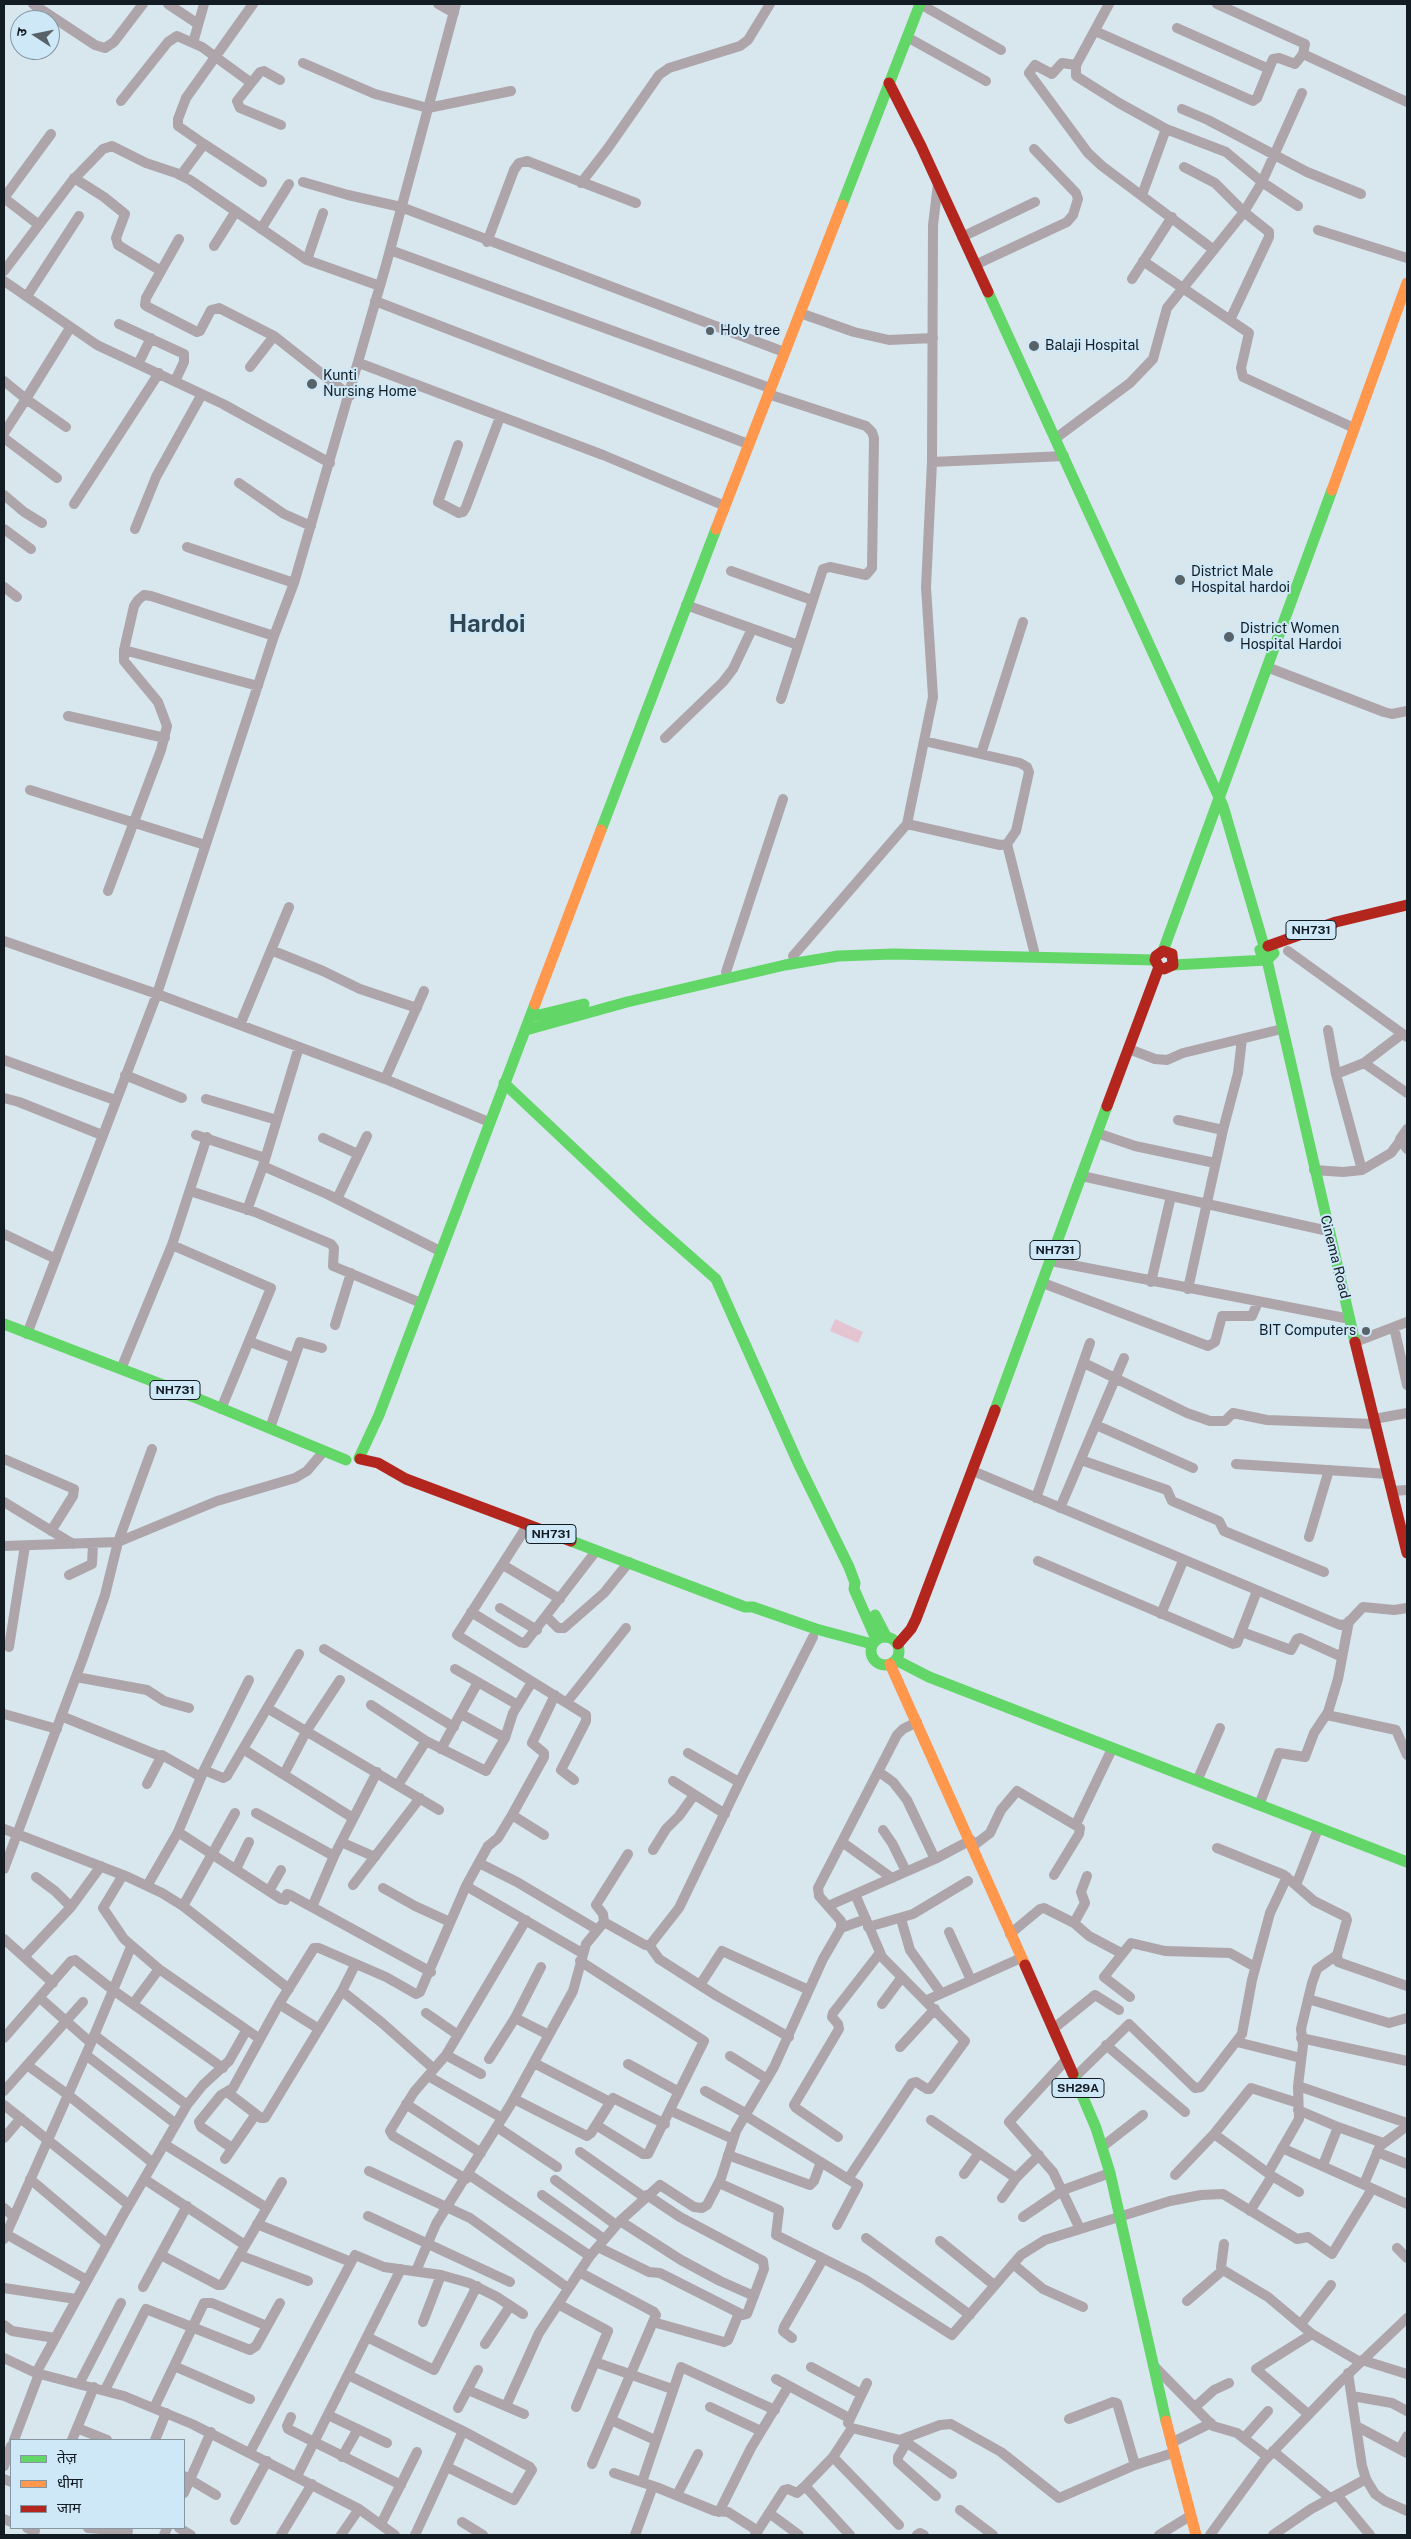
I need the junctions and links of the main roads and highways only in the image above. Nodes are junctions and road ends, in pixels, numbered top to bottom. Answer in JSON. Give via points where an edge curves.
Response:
{"nodes":[{"id":1,"x":920,"y":4,"type":"edge"},
{"id":2,"x":889,"y":83,"type":"junction"},
{"id":3,"x":1407,"y":283,"type":"edge"},
{"id":4,"x":1407,"y":304,"type":"edge"},
{"id":5,"x":1221,"y":802,"type":"junction"},
{"id":6,"x":1407,"y":905,"type":"edge"},
{"id":7,"x":1355,"y":920,"type":"junction"},
{"id":8,"x":1266,"y":953,"type":"junction"},
{"id":9,"x":1163,"y":959,"type":"junction"},
{"id":10,"x":531,"y":1017,"type":"junction"},
{"id":11,"x":526,"y":1030,"type":"junction"},
{"id":12,"x":504,"y":1083,"type":"junction"},
{"id":13,"x":4,"y":1324,"type":"edge"},
{"id":14,"x":360,"y":1459,"type":"junction"},
{"id":15,"x":1407,"y":1550,"type":"edge"},
{"id":16,"x":745,"y":1607,"type":"junction"},
{"id":17,"x":878,"y":1640,"type":"junction"},
{"id":18,"x":896,"y":1655,"type":"junction"},
{"id":19,"x":872,"y":1657,"type":"junction"},
{"id":20,"x":1407,"y":1862,"type":"edge"},
{"id":21,"x":1196,"y":2535,"type":"edge"}],
"edges":[{"from":1,"to":2,"type":"main road"},
{"from":2,"to":5,"type":"main road","name":"Cinema Road","via":[[1056,438]]},
{"from":2,"to":10,"type":"main road","via":[[686,605]]},
{"from":3,"to":5,"type":"main road"},
{"from":4,"to":5,"type":"main road"},
{"from":5,"to":8,"type":"main road","name":"Cinema Road"},
{"from":5,"to":9,"type":"main road"},
{"from":6,"to":7,"type":"main road","number":"NH731"},
{"from":7,"to":8,"type":"main road","number":"NH731","via":[[1336,922]]},
{"from":7,"to":8,"type":"main road","number":"NH731","via":[[1338,931],[1288,951]]},
{"from":8,"to":9,"type":"main road","number":"NH731"},
{"from":8,"to":15,"type":"main road","name":"Cinema Road","via":[[1328,1232]]},
{"from":9,"to":10,"type":"main road","via":[[1034,951],[837,948]]},
{"from":9,"to":11,"type":"main road","via":[[893,954],[838,956],[627,1002]]},
{"from":9,"to":18,"type":"main road","number":"NH731","via":[[950,1532],[916,1619]]},
{"from":10,"to":11,"type":"main road"},
{"from":11,"to":12,"type":"main road"},
{"from":12,"to":14,"type":"main road"},
{"from":12,"to":17,"type":"main road","via":[[716,1279]]},
{"from":13,"to":14,"type":"main road","number":"NH731","via":[[270,1428],[346,1460],[352,1468]]},
{"from":14,"to":16,"type":"main road","number":"NH731","via":[[378,1462],[398,1475],[527,1526]]},
{"from":16,"to":17,"type":"main road","number":"NH731","via":[[816,1629]]},
{"from":16,"to":19,"type":"main road","number":"NH731","via":[[751,1613]]},
{"from":17,"to":18,"type":"main road","number":"NH731","via":[[891,1637]]},
{"from":17,"to":19,"type":"main road"},
{"from":18,"to":19,"type":"main road","number":"NH731","via":[[882,1665]]},
{"from":18,"to":20,"type":"main road","via":[[929,1678]]},
{"from":18,"to":21,"type":"main road","number":"SH29A","via":[[917,1722],[1102,2147],[1172,2448]]}]}
